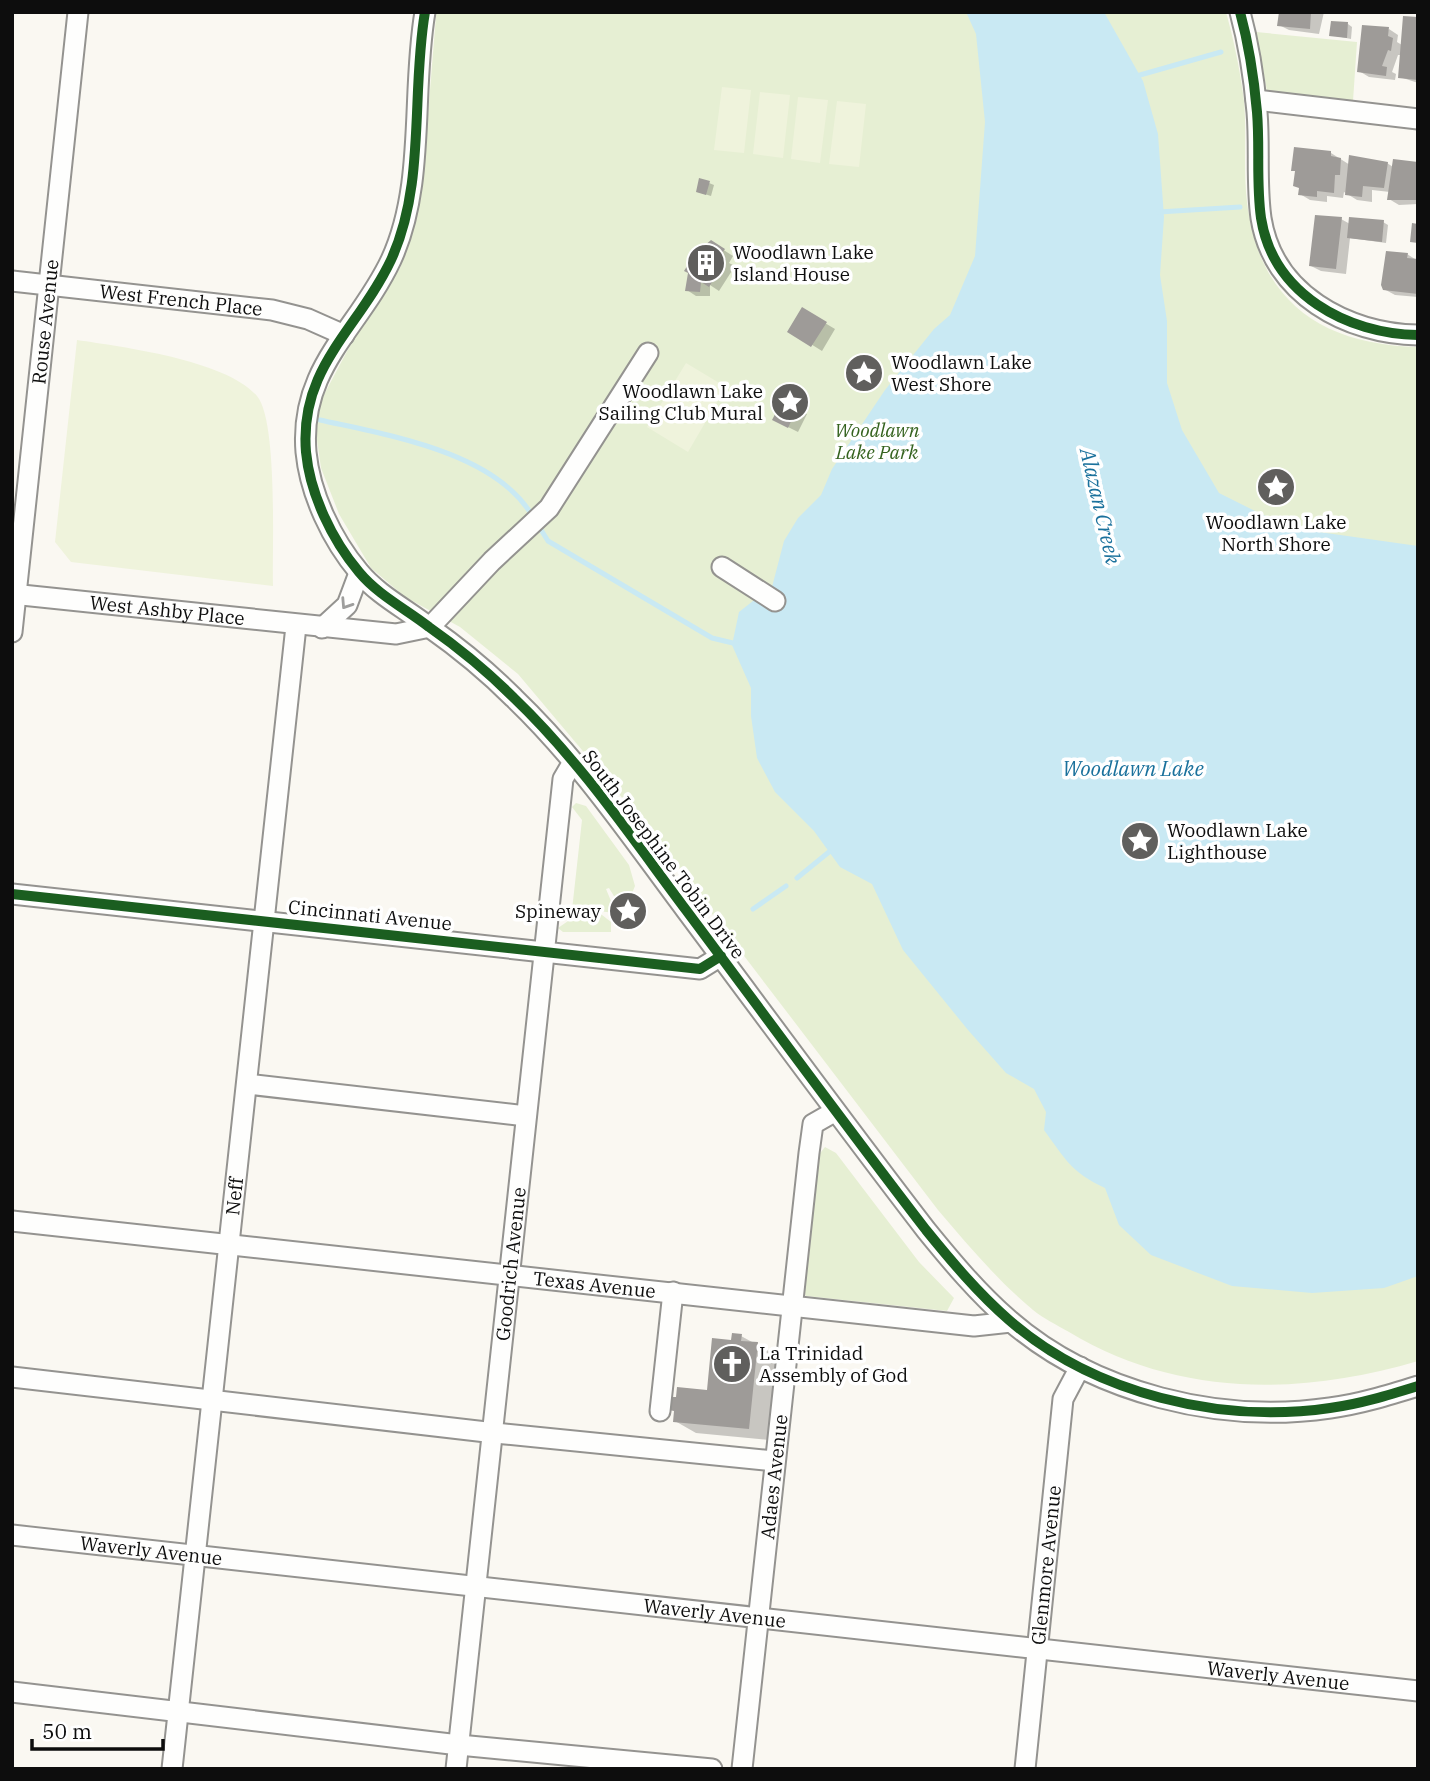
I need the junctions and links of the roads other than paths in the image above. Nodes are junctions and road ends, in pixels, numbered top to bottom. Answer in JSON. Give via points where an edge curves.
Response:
{"nodes":[{"id":1,"x":78,"y":12,"type":"edge"},
{"id":2,"x":1240,"y":12,"type":"edge"},
{"id":3,"x":422,"y":13,"type":"edge"},
{"id":4,"x":1256,"y":100,"type":"junction"},
{"id":5,"x":1418,"y":119,"type":"edge"},
{"id":6,"x":12,"y":281,"type":"edge"},
{"id":7,"x":48,"y":285,"type":"junction"},
{"id":8,"x":345,"y":335,"type":"junction"},
{"id":9,"x":1418,"y":335,"type":"edge"},
{"id":10,"x":648,"y":353,"type":"dead end"},
{"id":11,"x":722,"y":567,"type":"dead end"},
{"id":12,"x":359,"y":572,"type":"junction"},
{"id":13,"x":14,"y":594,"type":"edge"},
{"id":14,"x":775,"y":601,"type":"dead end"},
{"id":15,"x":296,"y":626,"type":"junction"},
{"id":16,"x":430,"y":627,"type":"junction"},
{"id":17,"x":322,"y":628,"type":"junction"},
{"id":18,"x":12,"y":632,"type":"edge"},
{"id":19,"x":573,"y":762,"type":"junction"},
{"id":20,"x":12,"y":894,"type":"edge"},
{"id":21,"x":264,"y":921,"type":"junction"},
{"id":22,"x":545,"y":952,"type":"junction"},
{"id":23,"x":720,"y":956,"type":"junction"},
{"id":24,"x":247,"y":1084,"type":"junction"},
{"id":25,"x":834,"y":1112,"type":"junction"},
{"id":26,"x":526,"y":1116,"type":"junction"},
{"id":27,"x":12,"y":1222,"type":"edge"},
{"id":28,"x":229,"y":1245,"type":"junction"},
{"id":29,"x":509,"y":1273,"type":"junction"},
{"id":30,"x":673,"y":1293,"type":"junction"},
{"id":31,"x":792,"y":1304,"type":"junction"},
{"id":32,"x":1011,"y":1322,"type":"junction"},
{"id":33,"x":1080,"y":1367,"type":"junction"},
{"id":34,"x":12,"y":1377,"type":"edge"},
{"id":35,"x":1418,"y":1386,"type":"edge"},
{"id":36,"x":213,"y":1399,"type":"junction"},
{"id":37,"x":660,"y":1411,"type":"dead end"},
{"id":38,"x":495,"y":1433,"type":"junction"},
{"id":39,"x":774,"y":1461,"type":"junction"},
{"id":40,"x":12,"y":1535,"type":"edge"},
{"id":41,"x":196,"y":1555,"type":"junction"},
{"id":42,"x":477,"y":1587,"type":"junction"},
{"id":43,"x":757,"y":1617,"type":"junction"},
{"id":44,"x":1038,"y":1650,"type":"junction"},
{"id":45,"x":1418,"y":1691,"type":"edge"},
{"id":46,"x":12,"y":1692,"type":"edge"},
{"id":47,"x":178,"y":1713,"type":"junction"},
{"id":48,"x":459,"y":1745,"type":"junction"},
{"id":49,"x":172,"y":1769,"type":"edge"},
{"id":50,"x":456,"y":1769,"type":"edge"},
{"id":51,"x":712,"y":1769,"type":"edge"},
{"id":52,"x":742,"y":1769,"type":"edge"},
{"id":53,"x":1025,"y":1769,"type":"edge"}],
"edges":[{"from":1,"to":7,"type":"street","name":"Rouse Avenue"},
{"from":2,"to":4,"type":"street"},
{"from":3,"to":8,"type":"street","name":"South Josephine Tobin Drive","via":[[418,114],[405,214],[393,257]]},
{"from":4,"to":5,"type":"street"},
{"from":4,"to":9,"type":"street","via":[[1261,217],[1272,256],[1293,286],[1344,321]]},
{"from":6,"to":7,"type":"street","name":"West French Place"},
{"from":7,"to":8,"type":"street","name":"West French Place","via":[[272,310]]},
{"from":7,"to":13,"type":"street","name":"Rouse Avenue"},
{"from":8,"to":12,"type":"street","name":"South Josephine Tobin Drive","via":[[314,382],[306,417],[306,453],[313,489],[326,519]]},
{"from":10,"to":16,"type":"street","via":[[549,508]]},
{"from":11,"to":14,"type":"street"},
{"from":12,"to":16,"type":"street","name":"South Josephine Tobin Drive"},
{"from":12,"to":17,"type":"street","one_way":true,"via":[[346,605]]},
{"from":13,"to":15,"type":"street","name":"West Ashby Place"},
{"from":13,"to":18,"type":"street","name":"Rouse Avenue"},
{"from":15,"to":17,"type":"street","name":"West Ashby Place"},
{"from":15,"to":21,"type":"street","name":"Neff"},
{"from":16,"to":17,"type":"street","name":"West Ashby Place","via":[[396,634]]},
{"from":16,"to":19,"type":"street","name":"South Josephine Tobin Drive","via":[[518,701]]},
{"from":19,"to":22,"type":"street","name":"Goodrich Avenue","via":[[563,779]]},
{"from":19,"to":23,"type":"street","name":"South Josephine Tobin Drive"},
{"from":20,"to":21,"type":"street","name":"Cincinnati Avenue"},
{"from":21,"to":22,"type":"street","name":"Cincinnati Avenue"},
{"from":21,"to":24,"type":"street","name":"Neff"},
{"from":22,"to":23,"type":"street","name":"Cincinnati Avenue","via":[[700,969]]},
{"from":22,"to":26,"type":"street","name":"Goodrich Avenue"},
{"from":23,"to":25,"type":"street","name":"South Josephine Tobin Drive"},
{"from":24,"to":26,"type":"street"},
{"from":24,"to":28,"type":"street","name":"Neff"},
{"from":25,"to":31,"type":"street","name":"Adaes Avenue","via":[[813,1124]]},
{"from":25,"to":32,"type":"street","name":"South Josephine Tobin Drive","via":[[970,1284]]},
{"from":26,"to":29,"type":"street","name":"Goodrich Avenue"},
{"from":27,"to":28,"type":"street","name":"Texas Avenue"},
{"from":28,"to":29,"type":"street","name":"Texas Avenue"},
{"from":28,"to":36,"type":"street","name":"Neff"},
{"from":29,"to":30,"type":"street","name":"Texas Avenue"},
{"from":29,"to":38,"type":"street","name":"Goodrich Avenue"},
{"from":30,"to":31,"type":"street","name":"Texas Avenue"},
{"from":30,"to":37,"type":"street"},
{"from":31,"to":32,"type":"street","name":"Texas Avenue","via":[[974,1326]]},
{"from":31,"to":39,"type":"street","name":"Adaes Avenue"},
{"from":32,"to":33,"type":"street","name":"South Josephine Tobin Drive"},
{"from":33,"to":35,"type":"street","name":"South Josephine Tobin Drive","via":[[1165,1399],[1245,1412],[1329,1408]]},
{"from":33,"to":44,"type":"street","name":"Glenmore Avenue","via":[[1063,1399]]},
{"from":34,"to":36,"type":"street"},
{"from":36,"to":38,"type":"street"},
{"from":36,"to":41,"type":"street","name":"Neff"},
{"from":38,"to":39,"type":"street"},
{"from":38,"to":42,"type":"street","name":"Goodrich Avenue"},
{"from":39,"to":43,"type":"street","name":"Adaes Avenue"},
{"from":40,"to":41,"type":"street","name":"Waverly Avenue"},
{"from":41,"to":42,"type":"street","name":"Waverly Avenue"},
{"from":41,"to":47,"type":"street","name":"Neff"},
{"from":42,"to":43,"type":"street","name":"Waverly Avenue"},
{"from":42,"to":48,"type":"street","name":"Goodrich Avenue"},
{"from":43,"to":44,"type":"street","name":"Waverly Avenue"},
{"from":43,"to":52,"type":"street","name":"Adaes Avenue"},
{"from":44,"to":45,"type":"street","name":"Waverly Avenue"},
{"from":44,"to":53,"type":"street","name":"Glenmore Avenue"},
{"from":46,"to":47,"type":"street"},
{"from":47,"to":48,"type":"street"},
{"from":47,"to":49,"type":"street","name":"Neff"},
{"from":48,"to":50,"type":"street","name":"Goodrich Avenue"},
{"from":48,"to":51,"type":"street"}]}
